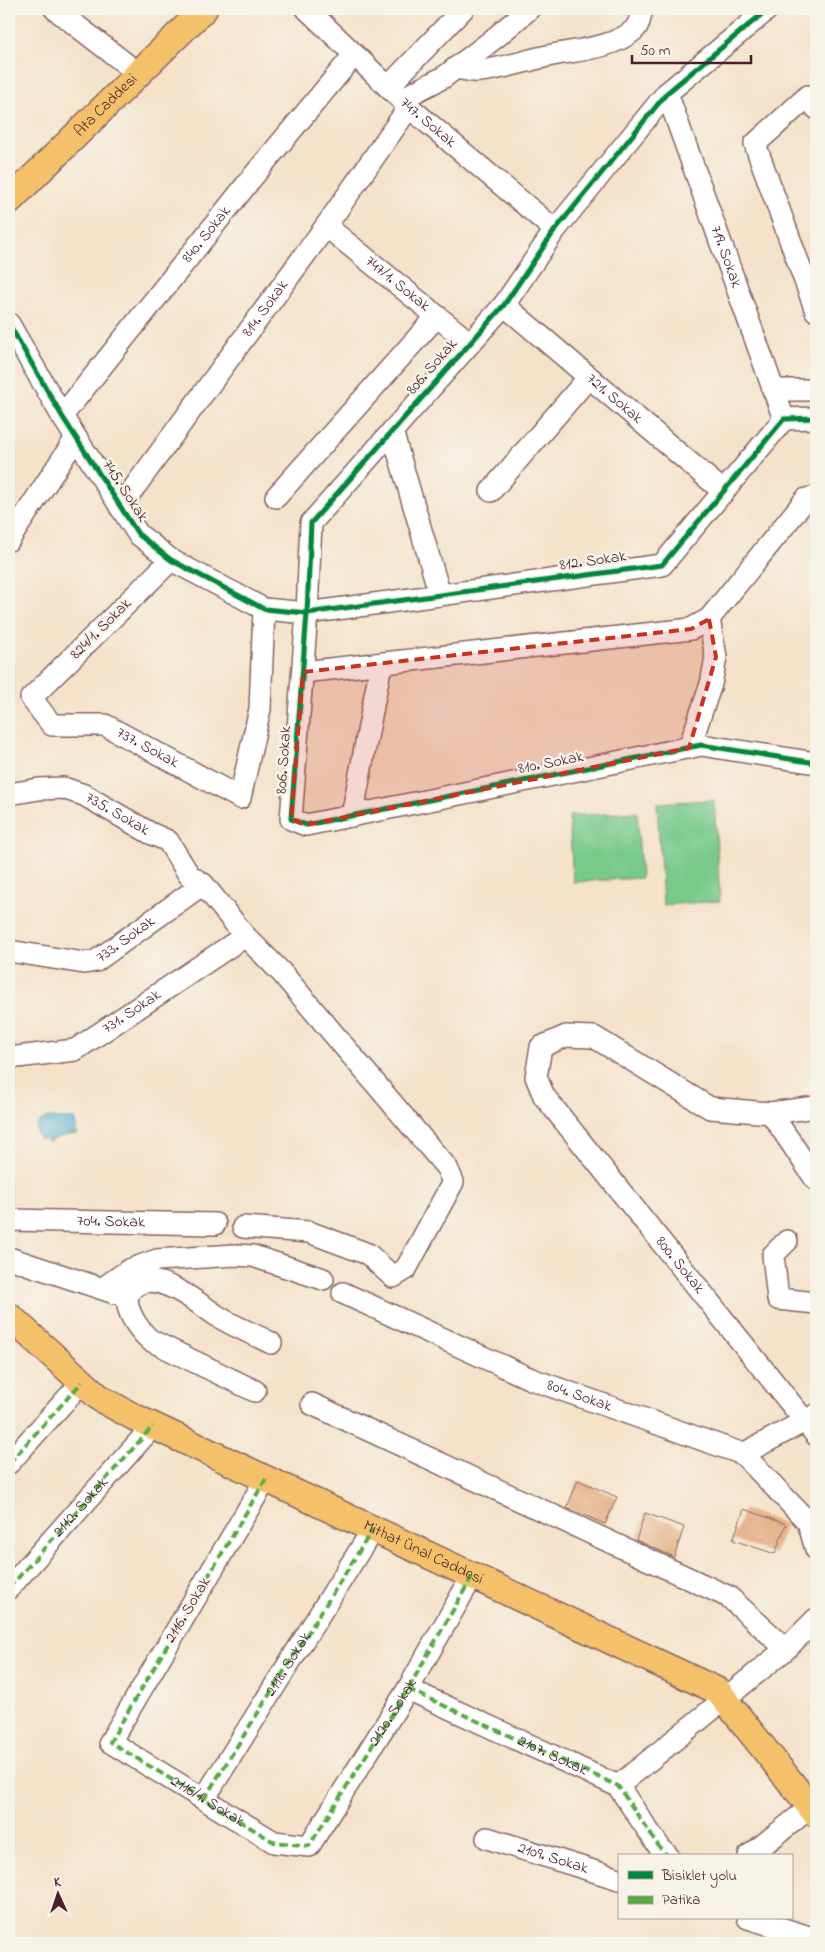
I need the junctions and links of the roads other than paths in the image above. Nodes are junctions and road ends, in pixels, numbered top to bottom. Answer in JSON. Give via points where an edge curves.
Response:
{"nodes":[{"id":1,"x":55,"y":9,"type":"edge"},
{"id":2,"x":204,"y":9,"type":"edge"},
{"id":3,"x":307,"y":9,"type":"edge"},
{"id":4,"x":464,"y":9,"type":"edge"},
{"id":5,"x":529,"y":9,"type":"edge"},
{"id":6,"x":640,"y":9,"type":"edge"},
{"id":7,"x":768,"y":9,"type":"edge"},
{"id":8,"x":354,"y":55,"type":"junction"},
{"id":9,"x":456,"y":68,"type":"junction"},
{"id":10,"x":139,"y":74,"type":"junction"},
{"id":11,"x":668,"y":94,"type":"junction"},
{"id":12,"x":399,"y":98,"type":"junction"},
{"id":13,"x":816,"y":108,"type":"edge"},
{"id":14,"x":9,"y":201,"type":"edge"},
{"id":15,"x":326,"y":226,"type":"junction"},
{"id":16,"x":555,"y":230,"type":"junction"},
{"id":17,"x":504,"y":305,"type":"junction"},
{"id":18,"x":816,"y":311,"type":"edge"},
{"id":19,"x":437,"y":316,"type":"junction"},
{"id":20,"x":9,"y":324,"type":"edge"},
{"id":21,"x":470,"y":343,"type":"junction"},
{"id":22,"x":589,"y":377,"type":"junction"},
{"id":23,"x":773,"y":390,"type":"junction"},
{"id":24,"x":816,"y":390,"type":"edge"},
{"id":25,"x":62,"y":416,"type":"junction"},
{"id":26,"x":816,"y":418,"type":"edge"},
{"id":27,"x":784,"y":419,"type":"junction"},
{"id":28,"x":392,"y":431,"type":"junction"},
{"id":29,"x":76,"y":438,"type":"junction"},
{"id":30,"x":491,"y":491,"type":"dead end"},
{"id":31,"x":724,"y":492,"type":"junction"},
{"id":32,"x":276,"y":497,"type":"dead end"},
{"id":33,"x":816,"y":498,"type":"edge"},
{"id":34,"x":120,"y":507,"type":"junction"},
{"id":35,"x":9,"y":540,"type":"edge"},
{"id":36,"x":171,"y":560,"type":"junction"},
{"id":37,"x":440,"y":595,"type":"junction"},
{"id":38,"x":264,"y":609,"type":"junction"},
{"id":39,"x":307,"y":613,"type":"junction"},
{"id":40,"x":709,"y":619,"type":"junction"},
{"id":41,"x":381,"y":664,"type":"junction"},
{"id":42,"x":303,"y":672,"type":"junction"},
{"id":43,"x":31,"y":698,"type":"joint"},
{"id":44,"x":689,"y":748,"type":"junction"},
{"id":45,"x":816,"y":763,"type":"edge"},
{"id":46,"x":9,"y":794,"type":"edge"},
{"id":47,"x":240,"y":798,"type":"joint"},
{"id":48,"x":352,"y":816,"type":"junction"},
{"id":49,"x":291,"y":820,"type":"joint"},
{"id":50,"x":203,"y":884,"type":"junction"},
{"id":51,"x":245,"y":936,"type":"junction"},
{"id":52,"x":9,"y":951,"type":"edge"},
{"id":53,"x":9,"y":1058,"type":"edge"},
{"id":54,"x":816,"y":1107,"type":"edge"},
{"id":55,"x":771,"y":1113,"type":"junction"},
{"id":56,"x":816,"y":1180,"type":"edge"},
{"id":57,"x":9,"y":1220,"type":"edge"},
{"id":58,"x":215,"y":1224,"type":"dead end"},
{"id":59,"x":243,"y":1227,"type":"dead end"},
{"id":60,"x":787,"y":1241,"type":"dead end"},
{"id":61,"x":9,"y":1258,"type":"edge"},
{"id":62,"x":322,"y":1279,"type":"dead end"},
{"id":63,"x":103,"y":1288,"type":"junction"},
{"id":64,"x":343,"y":1293,"type":"dead end"},
{"id":65,"x":128,"y":1298,"type":"junction"},
{"id":66,"x":816,"y":1303,"type":"edge"},
{"id":67,"x":9,"y":1316,"type":"edge"},
{"id":68,"x":271,"y":1343,"type":"dead end"},
{"id":69,"x":82,"y":1382,"type":"junction"},
{"id":70,"x":255,"y":1391,"type":"dead end"},
{"id":71,"x":312,"y":1404,"type":"dead end"},
{"id":72,"x":813,"y":1424,"type":"edge"},
{"id":73,"x":153,"y":1426,"type":"junction"},
{"id":74,"x":743,"y":1454,"type":"junction"},
{"id":75,"x":11,"y":1456,"type":"edge"},
{"id":76,"x":266,"y":1479,"type":"junction"},
{"id":77,"x":373,"y":1529,"type":"junction"},
{"id":78,"x":816,"y":1549,"type":"edge"},
{"id":79,"x":473,"y":1575,"type":"junction"},
{"id":80,"x":9,"y":1588,"type":"edge"},
{"id":81,"x":816,"y":1619,"type":"edge"},
{"id":82,"x":786,"y":1649,"type":"junction"},
{"id":83,"x":408,"y":1689,"type":"junction"},
{"id":84,"x":724,"y":1698,"type":"junction"},
{"id":85,"x":110,"y":1742,"type":"joint"},
{"id":86,"x":618,"y":1786,"type":"junction"},
{"id":87,"x":204,"y":1799,"type":"junction"},
{"id":88,"x":814,"y":1810,"type":"edge"},
{"id":89,"x":486,"y":1838,"type":"dead end"},
{"id":90,"x":309,"y":1846,"type":"joint"},
{"id":91,"x":666,"y":1854,"type":"edge"},
{"id":92,"x":752,"y":1854,"type":"edge"},
{"id":93,"x":618,"y":1879,"type":"edge"},
{"id":94,"x":754,"y":1920,"type":"edge"},
{"id":95,"x":816,"y":1939,"type":"edge"}],
"edges":[{"from":1,"to":10,"type":"street"},
{"from":2,"to":10,"type":"main road","name":"Ata Caddesi"},
{"from":3,"to":8,"type":"street","name":"747. Sokak"},
{"from":4,"to":12,"type":"street","name":"814. Sokak"},
{"from":5,"to":9,"type":"street"},
{"from":6,"to":9,"type":"street","via":[[638,25],[632,31],[603,45],[476,72]]},
{"from":7,"to":11,"type":"street","name":"806. Sokak"},
{"from":8,"to":12,"type":"street","name":"747. Sokak"},
{"from":8,"to":25,"type":"street","name":"840. Sokak"},
{"from":9,"to":12,"type":"street"},
{"from":10,"to":14,"type":"main road","name":"Ata Caddesi"},
{"from":11,"to":16,"type":"street","name":"806. Sokak"},
{"from":11,"to":23,"type":"street","name":"719. Sokak"},
{"from":12,"to":15,"type":"street","name":"814. Sokak"},
{"from":12,"to":16,"type":"street","name":"747. Sokak"},
{"from":13,"to":18,"type":"street","via":[[808,96],[756,144]]},
{"from":15,"to":19,"type":"street","name":"747/1. Sokak"},
{"from":15,"to":34,"type":"street","name":"814. Sokak"},
{"from":16,"to":17,"type":"street","name":"806. Sokak"},
{"from":17,"to":21,"type":"street","name":"806. Sokak"},
{"from":17,"to":22,"type":"street","name":"721. Sokak"},
{"from":19,"to":21,"type":"street","name":"747/1. Sokak"},
{"from":19,"to":32,"type":"street"},
{"from":20,"to":25,"type":"street","name":"745. Sokak"},
{"from":21,"to":28,"type":"street","name":"806. Sokak"},
{"from":22,"to":30,"type":"street"},
{"from":22,"to":31,"type":"street","name":"721. Sokak"},
{"from":23,"to":24,"type":"street"},
{"from":23,"to":27,"type":"street","name":"719. Sokak"},
{"from":25,"to":29,"type":"street","name":"745. Sokak"},
{"from":26,"to":27,"type":"street"},
{"from":27,"to":31,"type":"street","name":"812. Sokak"},
{"from":28,"to":37,"type":"street"},
{"from":28,"to":39,"type":"street","name":"806. Sokak","via":[[311,523]]},
{"from":29,"to":34,"type":"street","name":"745. Sokak"},
{"from":29,"to":35,"type":"street"},
{"from":31,"to":37,"type":"street","name":"812. Sokak","via":[[662,565]]},
{"from":33,"to":40,"type":"street","via":[[806,499]]},
{"from":34,"to":36,"type":"street","name":"745. Sokak","via":[[138,534]]},
{"from":36,"to":38,"type":"street","name":"745. Sokak"},
{"from":36,"to":43,"type":"street","name":"824/1. Sokak"},
{"from":37,"to":39,"type":"street","name":"812. Sokak"},
{"from":38,"to":39,"type":"street","name":"745. Sokak"},
{"from":38,"to":47,"type":"street","name":"806. Sokak","via":[[260,709]]},
{"from":39,"to":42,"type":"street","name":"806. Sokak"},
{"from":40,"to":41,"type":"street","via":[[691,629]]},
{"from":40,"to":44,"type":"street","via":[[716,657],[711,684]]},
{"from":41,"to":42,"type":"street"},
{"from":41,"to":48,"type":"street"},
{"from":42,"to":49,"type":"street","name":"806. Sokak"},
{"from":43,"to":47,"type":"street","name":"737. Sokak","via":[[52,725],[105,725]]},
{"from":44,"to":45,"type":"street","name":"810. Sokak","via":[[701,745]]},
{"from":44,"to":48,"type":"street","name":"810. Sokak"},
{"from":46,"to":50,"type":"street","name":"735. Sokak","via":[[39,788],[63,788],[84,795],[168,841],[189,875]]},
{"from":48,"to":49,"type":"street","name":"810. Sokak","via":[[306,825]]},
{"from":50,"to":51,"type":"street","name":"735. Sokak"},
{"from":50,"to":52,"type":"street","name":"733. Sokak","via":[[96,961],[84,963]]},
{"from":51,"to":53,"type":"street","name":"731. Sokak","via":[[75,1050]]},
{"from":51,"to":59,"type":"street","via":[[281,972],[447,1168],[453,1182],[406,1269],[393,1277],[368,1254],[309,1232]]},
{"from":54,"to":55,"type":"street"},
{"from":55,"to":56,"type":"street"},
{"from":55,"to":72,"type":"street","name":"800. Sokak","via":[[710,1108],[594,1037],[566,1036],[541,1047],[536,1077],[544,1096]]},
{"from":57,"to":58,"type":"street","name":"704. Sokak"},
{"from":60,"to":66,"type":"street","via":[[773,1255],[778,1298]]},
{"from":61,"to":63,"type":"street"},
{"from":62,"to":63,"type":"street","via":[[253,1256],[235,1254],[157,1260],[129,1270]]},
{"from":63,"to":65,"type":"street"},
{"from":64,"to":74,"type":"street","name":"804. Sokak","via":[[531,1379]]},
{"from":65,"to":68,"type":"street","via":[[138,1284],[156,1281]]},
{"from":65,"to":70,"type":"street","via":[[133,1320],[150,1340]]},
{"from":67,"to":69,"type":"main road","name":"Mithat Ünal Caddesi"},
{"from":69,"to":73,"type":"main road","name":"Mithat Ünal Caddesi","via":[[101,1398]]},
{"from":69,"to":75,"type":"street"},
{"from":71,"to":82,"type":"street","via":[[729,1597]]},
{"from":72,"to":74,"type":"street"},
{"from":73,"to":76,"type":"main road","name":"Mithat Ünal Caddesi"},
{"from":73,"to":80,"type":"street","name":"2112. Sokak"},
{"from":74,"to":78,"type":"street","via":[[808,1522]]},
{"from":76,"to":77,"type":"main road","name":"Mithat Ünal Caddesi"},
{"from":76,"to":85,"type":"street","name":"2116. Sokak"},
{"from":77,"to":79,"type":"main road","name":"Mithat Ünal Caddesi"},
{"from":77,"to":87,"type":"street","name":"2118. Sokak"},
{"from":79,"to":83,"type":"street","name":"2120. Sokak"},
{"from":79,"to":84,"type":"main road","name":"Mithat Ünal Caddesi","via":[[718,1691]]},
{"from":81,"to":82,"type":"street"},
{"from":82,"to":84,"type":"street"},
{"from":83,"to":86,"type":"street","name":"2107. Sokak"},
{"from":83,"to":90,"type":"street","name":"2120. Sokak"},
{"from":84,"to":86,"type":"street"},
{"from":84,"to":88,"type":"main road","name":"Mithat Ünal Caddesi"},
{"from":85,"to":87,"type":"street","name":"2116/1. Sokak"},
{"from":86,"to":91,"type":"street"},
{"from":87,"to":90,"type":"street","name":"2116/1. Sokak","via":[[274,1842]]},
{"from":88,"to":92,"type":"street"},
{"from":89,"to":93,"type":"street","name":"2109. Sokak"},
{"from":94,"to":95,"type":"street"}]}
